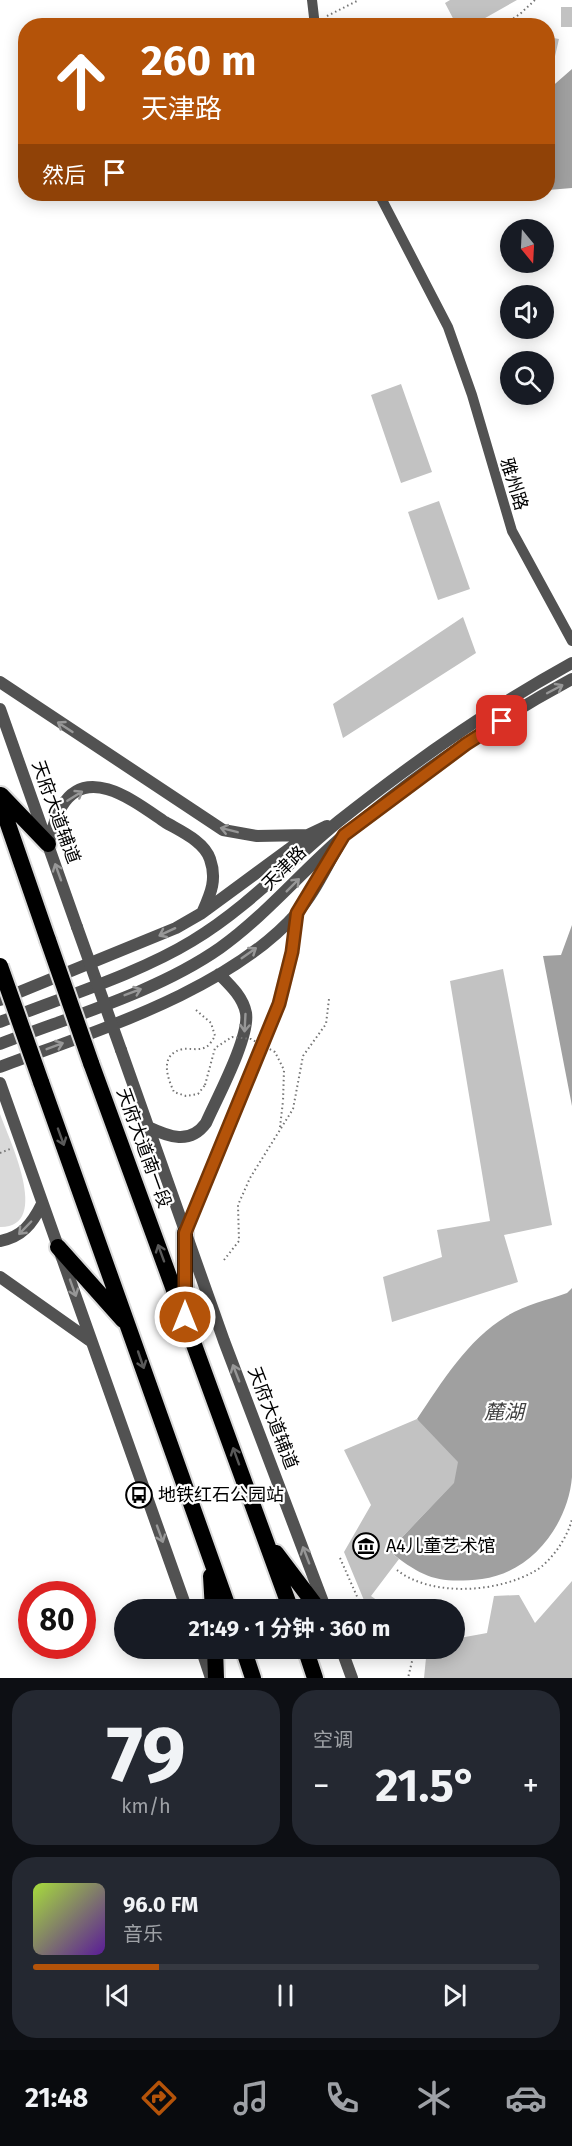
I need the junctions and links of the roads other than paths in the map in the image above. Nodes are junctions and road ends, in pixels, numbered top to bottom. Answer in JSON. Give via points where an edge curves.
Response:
{"nodes":[{"id":1,"x":312,"y":0,"type":"edge"},
{"id":2,"x":314,"y":18,"type":"edge"},
{"id":3,"x":383,"y":201,"type":"edge"},
{"id":4,"x":572,"y":640,"type":"edge"},
{"id":5,"x":572,"y":663,"type":"edge"},
{"id":6,"x":572,"y":679,"type":"edge"},
{"id":7,"x":0,"y":682,"type":"edge"},
{"id":8,"x":0,"y":709,"type":"edge"},
{"id":9,"x":0,"y":795,"type":"edge"},
{"id":10,"x":0,"y":801,"type":"edge"},
{"id":11,"x":339,"y":821,"type":"junction"},
{"id":12,"x":308,"y":835,"type":"junction"},
{"id":13,"x":344,"y":835,"type":"junction"},
{"id":14,"x":48,"y":844,"type":"junction"},
{"id":15,"x":202,"y":913,"type":"junction"},
{"id":16,"x":297,"y":913,"type":"junction"},
{"id":17,"x":0,"y":966,"type":"edge"},
{"id":18,"x":219,"y":974,"type":"junction"},
{"id":19,"x":0,"y":1000,"type":"edge"},
{"id":20,"x":0,"y":1022,"type":"edge"},
{"id":21,"x":0,"y":1044,"type":"edge"},
{"id":22,"x":0,"y":1067,"type":"edge"},
{"id":23,"x":2,"y":1088,"type":"edge"},
{"id":24,"x":148,"y":1127,"type":"junction"},
{"id":25,"x":42,"y":1204,"type":"junction"},
{"id":26,"x":185,"y":1233,"type":"junction"},
{"id":27,"x":0,"y":1241,"type":"edge"},
{"id":28,"x":58,"y":1246,"type":"junction"},
{"id":29,"x":0,"y":1277,"type":"edge"},
{"id":30,"x":185,"y":1317,"type":"junction"},
{"id":31,"x":130,"y":1329,"type":"junction"},
{"id":32,"x":92,"y":1341,"type":"junction"},
{"id":33,"x":266,"y":1539,"type":"junction"},
{"id":34,"x":211,"y":1560,"type":"junction"},
{"id":35,"x":183,"y":1599,"type":"edge"},
{"id":36,"x":213,"y":1599,"type":"edge"},
{"id":37,"x":225,"y":1599,"type":"edge"},
{"id":38,"x":287,"y":1599,"type":"edge"},
{"id":39,"x":311,"y":1599,"type":"edge"},
{"id":40,"x":322,"y":1599,"type":"edge"},
{"id":41,"x":205,"y":1659,"type":"edge"},
{"id":42,"x":215,"y":1659,"type":"edge"},
{"id":43,"x":247,"y":1659,"type":"edge"},
{"id":44,"x":308,"y":1659,"type":"edge"},
{"id":45,"x":345,"y":1659,"type":"edge"},
{"id":46,"x":211,"y":1678,"type":"edge"},
{"id":47,"x":216,"y":1678,"type":"edge"},
{"id":48,"x":254,"y":1678,"type":"edge"},
{"id":49,"x":315,"y":1678,"type":"edge"},
{"id":50,"x":352,"y":1678,"type":"edge"}],
"edges":[{"from":1,"to":2,"type":"street"},
{"from":3,"to":4,"type":"street","name":"雅州路","via":[[448,327],[512,531]]},
{"from":5,"to":11,"type":"street","name":"天津路","via":[[522,692]]},
{"from":13,"to":6,"type":"street","name":"天津路","one_way":true,"via":[[466,744]]},
{"from":12,"to":7,"type":"street","one_way":true,"via":[[256,836],[223,830]]},
{"from":8,"to":14,"type":"street","name":"天府大道辅道"},
{"from":9,"to":14,"type":"highway"},
{"from":30,"to":10,"type":"highway","name":"天府大道南一段","one_way":true,"bridge":true},
{"from":11,"to":12,"type":"street"},
{"from":11,"to":20,"type":"street","name":"天津路","via":[[260,892],[192,942]]},
{"from":12,"to":15,"type":"street"},
{"from":13,"to":16,"type":"street"},
{"from":21,"to":13,"type":"street","name":"天津路","one_way":true,"via":[[154,984],[218,950],[274,904]]},
{"from":14,"to":15,"type":"street","one_way":true,"via":[[62,805],[76,793],[95,787],[117,790],[198,843],[210,857],[215,880]]},
{"from":24,"to":14,"type":"street","name":"天府大道辅道","one_way":true,"bridge":true},
{"from":15,"to":19,"type":"street","one_way":true,"via":[[144,943]]},
{"from":18,"to":16,"type":"street","one_way":true,"via":[[264,943]]},
{"from":16,"to":26,"type":"street","via":[[279,1004]]},
{"from":17,"to":31,"type":"highway","one_way":true,"bridge":true},
{"from":22,"to":18,"type":"street","one_way":true,"via":[[140,1014]]},
{"from":18,"to":24,"type":"street","one_way":true,"via":[[235,990],[246,1011],[247,1029],[206,1122],[199,1132],[188,1137],[170,1138]]},
{"from":23,"to":25,"type":"street"},
{"from":24,"to":26,"type":"street","name":"天府大道辅道"},
{"from":25,"to":27,"type":"street","one_way":true,"via":[[25,1231]]},
{"from":25,"to":28,"type":"street"},
{"from":26,"to":30,"type":"highway"},
{"from":40,"to":26,"type":"street","name":"天府大道辅道","one_way":true},
{"from":28,"to":31,"type":"highway"},
{"from":28,"to":32,"type":"street","one_way":true},
{"from":29,"to":32,"type":"street"},
{"from":33,"to":30,"type":"highway","name":"天府大道南一段","one_way":true},
{"from":31,"to":34,"type":"highway","one_way":true},
{"from":32,"to":35,"type":"street","one_way":true},
{"from":33,"to":38,"type":"highway","name":"天府大道南一段"},
{"from":33,"to":39,"type":"highway"},
{"from":34,"to":36,"type":"highway"},
{"from":34,"to":37,"type":"highway"},
{"from":41,"to":46,"type":"street"},
{"from":42,"to":47,"type":"highway"},
{"from":43,"to":48,"type":"highway"},
{"from":44,"to":49,"type":"highway"},
{"from":45,"to":50,"type":"street"}]}
